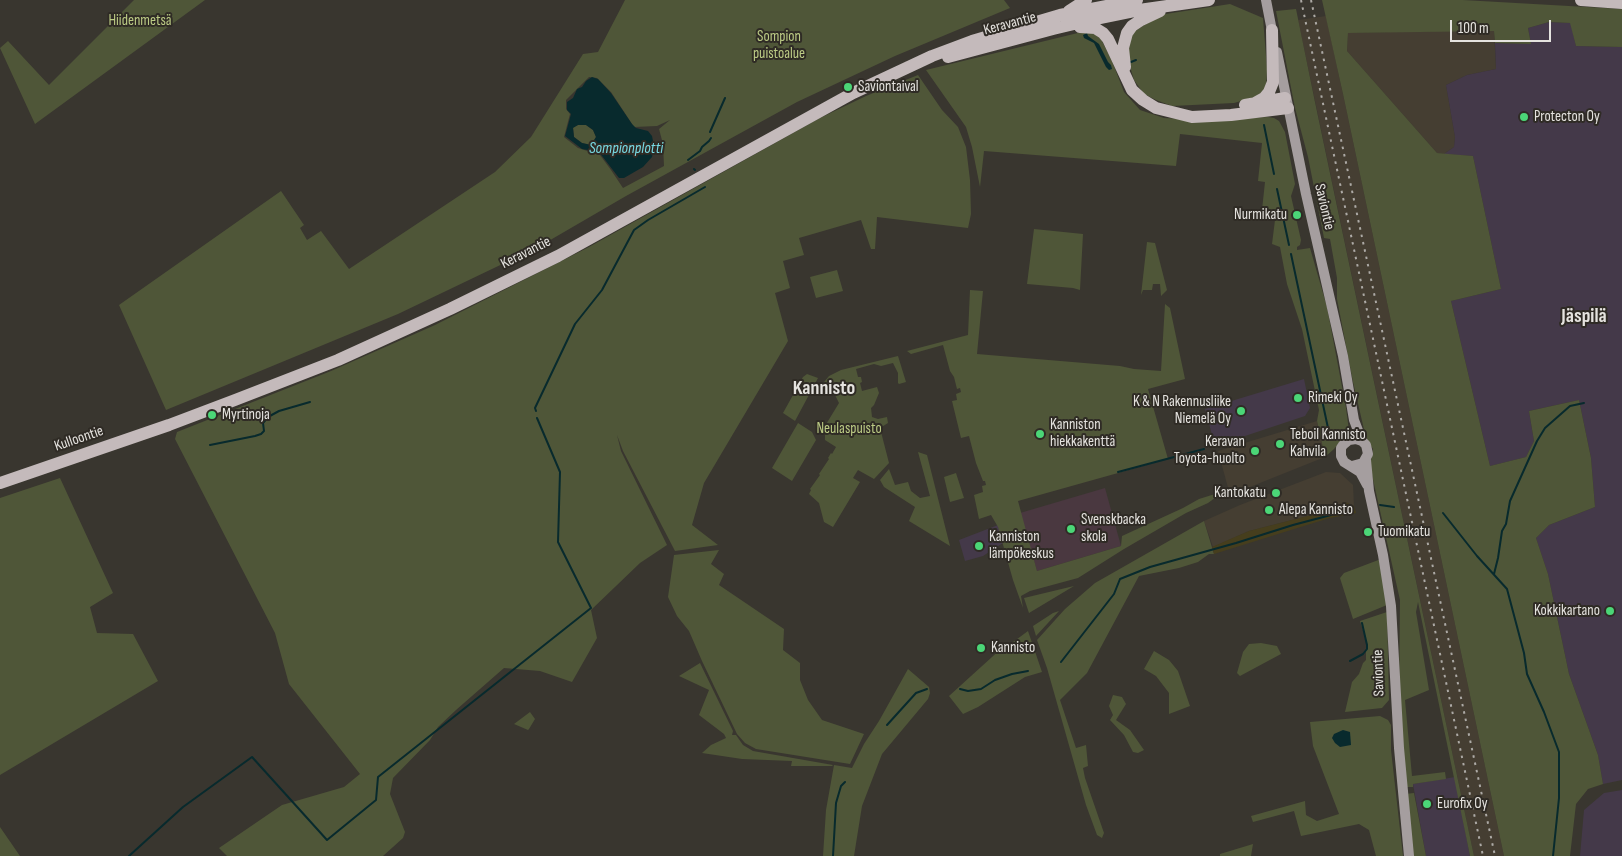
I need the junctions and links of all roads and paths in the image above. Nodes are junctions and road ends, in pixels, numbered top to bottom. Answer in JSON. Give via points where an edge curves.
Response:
{"nodes":[{"id":1,"x":1086,"y":0,"type":"edge"},
{"id":2,"x":1137,"y":0,"type":"edge"},
{"id":3,"x":1209,"y":0,"type":"edge"},
{"id":4,"x":1266,"y":0,"type":"edge"},
{"id":5,"x":1581,"y":0,"type":"edge"},
{"id":6,"x":1622,"y":2,"type":"edge"},
{"id":7,"x":1173,"y":4,"type":"junction"},
{"id":8,"x":1060,"y":16,"type":"junction"},
{"id":9,"x":1272,"y":25,"type":"junction"},
{"id":10,"x":1053,"y":29,"type":"junction"},
{"id":11,"x":1125,"y":74,"type":"junction"},
{"id":12,"x":882,"y":79,"type":"junction"},
{"id":13,"x":1286,"y":103,"type":"junction"},
{"id":14,"x":1253,"y":104,"type":"junction"},
{"id":15,"x":1173,"y":111,"type":"junction"},
{"id":16,"x":169,"y":425,"type":"joint"},
{"id":17,"x":1357,"y":440,"type":"junction"},
{"id":18,"x":1366,"y":460,"type":"junction"},
{"id":19,"x":1352,"y":466,"type":"junction"},
{"id":20,"x":0,"y":484,"type":"edge"},
{"id":21,"x":1369,"y":491,"type":"junction"},
{"id":22,"x":1409,"y":856,"type":"edge"}],
"edges":[{"from":1,"to":8,"type":"main road"},
{"from":2,"to":8,"type":"main road","name":"Keravantie"},
{"from":3,"to":7,"type":"main road","name":"Keravantie"},
{"from":4,"to":9,"type":"main road","name":"Saviontie"},
{"from":5,"to":6,"type":"main road"},
{"from":7,"to":10,"type":"main road","name":"Keravantie"},
{"from":7,"to":11,"type":"main road","via":[[1141,20],[1127,33],[1123,48]]},
{"from":8,"to":12,"type":"main road","name":"Keravantie","via":[[955,47]]},
{"from":9,"to":13,"type":"main road","name":"Saviontie"},
{"from":9,"to":14,"type":"main road","via":[[1273,82],[1264,98]]},
{"from":10,"to":11,"type":"main road","via":[[1088,27],[1099,30],[1108,39]]},
{"from":10,"to":12,"type":"main road","name":"Keravantie","via":[[934,61]]},
{"from":11,"to":15,"type":"main road","via":[[1132,90],[1143,100],[1156,108]]},
{"from":12,"to":16,"type":"main road","name":"Keravantie","via":[[558,256],[450,309],[338,360]]},
{"from":13,"to":14,"type":"main road"},
{"from":13,"to":15,"type":"main road","via":[[1231,115],[1192,117]]},
{"from":13,"to":17,"type":"main road","name":"Saviontie","via":[[1343,356]]},
{"from":14,"to":15,"type":"main road"},
{"from":16,"to":20,"type":"main road","name":"Kulloontie"},
{"from":17,"to":18,"type":"main road","via":[[1368,448]]},
{"from":17,"to":19,"type":"main road","via":[[1343,445],[1341,452],[1344,462]]},
{"from":18,"to":19,"type":"main road"},
{"from":18,"to":21,"type":"main road","name":"Saviontie"},
{"from":19,"to":21,"type":"main road","name":"Saviontie","via":[[1360,472]]},
{"from":21,"to":22,"type":"main road","name":"Saviontie","via":[[1391,606]]}]}
